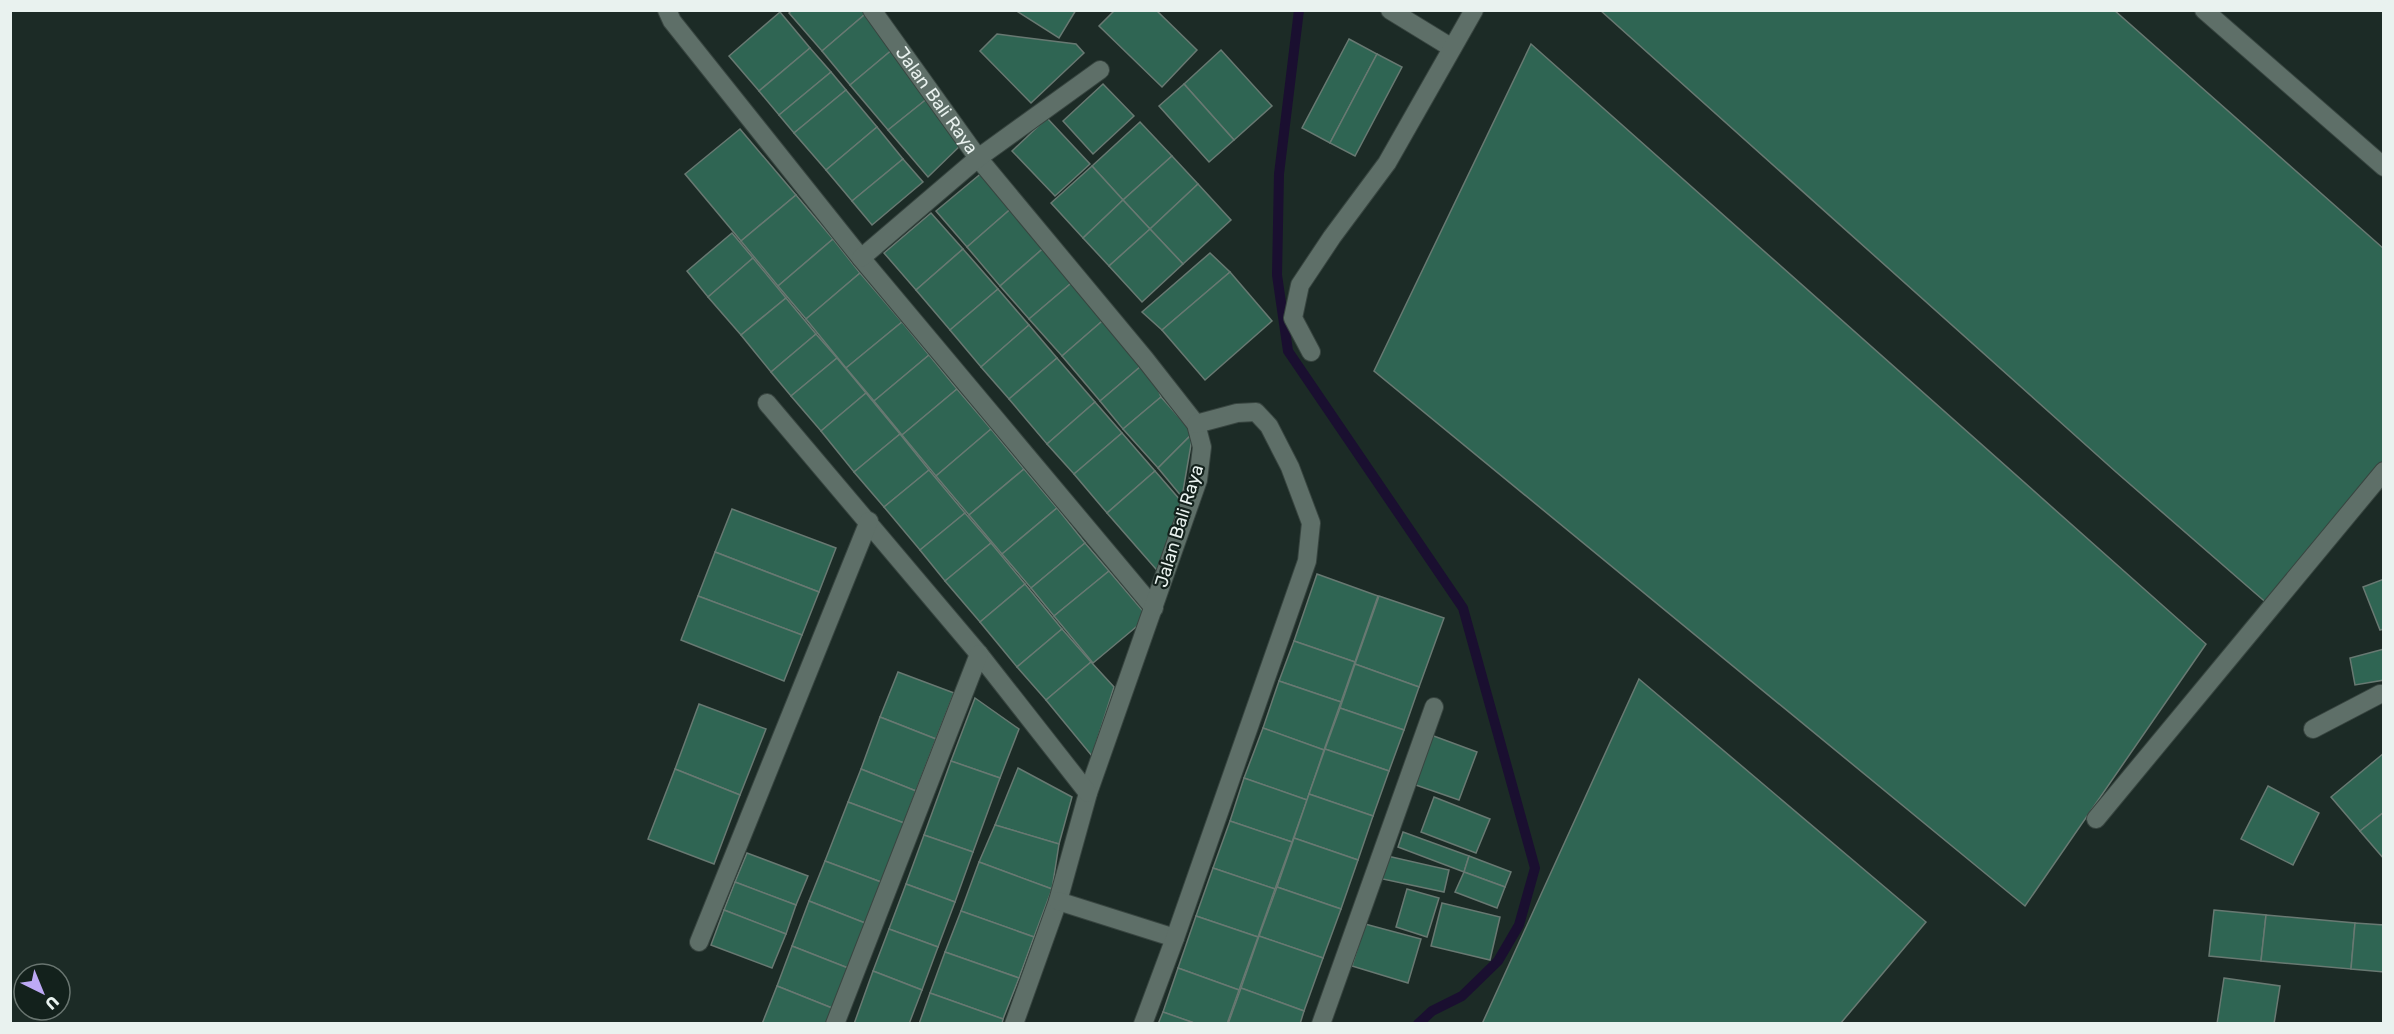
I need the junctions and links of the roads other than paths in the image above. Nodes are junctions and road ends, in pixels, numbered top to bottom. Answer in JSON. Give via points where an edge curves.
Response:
{"nodes":[{"id":1,"x":667,"y":10,"type":"edge"},
{"id":2,"x":872,"y":10,"type":"edge"},
{"id":3,"x":1390,"y":10,"type":"edge"},
{"id":4,"x":1474,"y":10,"type":"edge"},
{"id":5,"x":2204,"y":10,"type":"edge"},
{"id":6,"x":1452,"y":48,"type":"junction"},
{"id":7,"x":1100,"y":70,"type":"dead end"},
{"id":8,"x":978,"y":158,"type":"junction"},
{"id":9,"x":2384,"y":167,"type":"edge"},
{"id":10,"x":861,"y":258,"type":"junction"},
{"id":11,"x":1311,"y":352,"type":"dead end"},
{"id":12,"x":767,"y":403,"type":"dead end"},
{"id":13,"x":1196,"y":424,"type":"junction"},
{"id":14,"x":2384,"y":471,"type":"edge"},
{"id":15,"x":869,"y":521,"type":"junction"},
{"id":16,"x":1154,"y":608,"type":"junction"},
{"id":17,"x":979,"y":654,"type":"junction"},
{"id":18,"x":2384,"y":694,"type":"edge"},
{"id":19,"x":1434,"y":707,"type":"dead end"},
{"id":20,"x":2313,"y":729,"type":"dead end"},
{"id":21,"x":1088,"y":793,"type":"junction"},
{"id":22,"x":2096,"y":819,"type":"dead end"},
{"id":23,"x":1058,"y":901,"type":"junction"},
{"id":24,"x":1175,"y":938,"type":"junction"},
{"id":25,"x":699,"y":942,"type":"dead end"},
{"id":26,"x":835,"y":1023,"type":"edge"},
{"id":27,"x":1014,"y":1023,"type":"edge"},
{"id":28,"x":1143,"y":1023,"type":"edge"},
{"id":29,"x":1321,"y":1023,"type":"edge"}],
"edges":[{"from":1,"to":10,"type":"street"},
{"from":2,"to":8,"type":"street","name":"Jalan Bali Raya"},
{"from":3,"to":6,"type":"street"},
{"from":4,"to":6,"type":"street"},
{"from":5,"to":9,"type":"street"},
{"from":6,"to":11,"type":"street","via":[[1388,163],[1300,285],[1293,318]]},
{"from":7,"to":8,"type":"street"},
{"from":8,"to":10,"type":"street"},
{"from":8,"to":13,"type":"street","name":"Jalan Bali Raya"},
{"from":10,"to":16,"type":"street"},
{"from":12,"to":15,"type":"street"},
{"from":13,"to":16,"type":"street","name":"Jalan Bali Raya","via":[[1202,447],[1198,480]]},
{"from":13,"to":24,"type":"street","via":[[1256,412],[1269,426],[1290,467],[1311,523],[1307,561]]},
{"from":14,"to":22,"type":"street"},
{"from":15,"to":17,"type":"street"},
{"from":15,"to":25,"type":"street"},
{"from":16,"to":21,"type":"street","name":"Jalan Bali Raya"},
{"from":17,"to":21,"type":"street"},
{"from":17,"to":26,"type":"street"},
{"from":18,"to":20,"type":"street"},
{"from":19,"to":29,"type":"street"},
{"from":21,"to":23,"type":"street","name":"Jalan Bali Raya"},
{"from":23,"to":24,"type":"street"},
{"from":23,"to":27,"type":"street","name":"Jalan Bali Raya"},
{"from":24,"to":28,"type":"street"}]}
